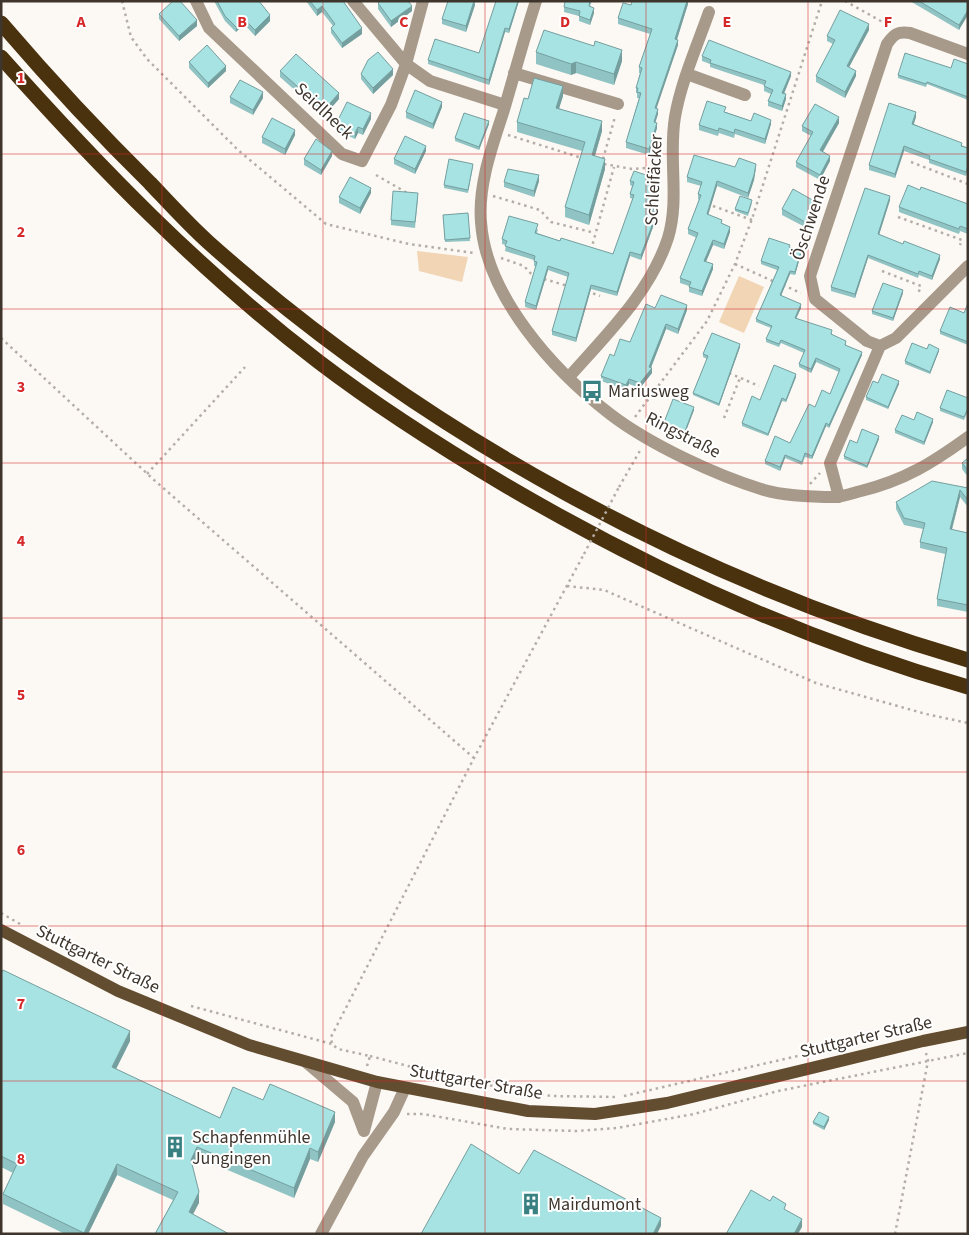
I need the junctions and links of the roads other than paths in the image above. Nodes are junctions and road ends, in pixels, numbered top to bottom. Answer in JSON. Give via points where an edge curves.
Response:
{"nodes":[{"id":1,"x":196,"y":1,"type":"edge"},
{"id":2,"x":354,"y":1,"type":"edge"},
{"id":3,"x":423,"y":1,"type":"edge"},
{"id":4,"x":536,"y":1,"type":"edge"},
{"id":5,"x":709,"y":12,"type":"dead end"},
{"id":6,"x":1,"y":23,"type":"edge"},
{"id":7,"x":968,"y":54,"type":"edge"},
{"id":8,"x":1,"y":57,"type":"edge"},
{"id":9,"x":406,"y":64,"type":"junction"},
{"id":10,"x":514,"y":73,"type":"junction"},
{"id":11,"x":687,"y":74,"type":"junction"},
{"id":12,"x":745,"y":95,"type":"dead end"},
{"id":13,"x":618,"y":104,"type":"road end"},
{"id":14,"x":505,"y":105,"type":"junction"},
{"id":15,"x":968,"y":266,"type":"edge"},
{"id":16,"x":880,"y":346,"type":"junction"},
{"id":17,"x":569,"y":377,"type":"junction"},
{"id":18,"x":968,"y":437,"type":"edge"},
{"id":19,"x":839,"y":497,"type":"junction"},
{"id":20,"x":968,"y":660,"type":"edge"},
{"id":21,"x":968,"y":687,"type":"edge"},
{"id":22,"x":1,"y":930,"type":"edge"},
{"id":23,"x":968,"y":1032,"type":"edge"},
{"id":24,"x":307,"y":1063,"type":"junction"},
{"id":25,"x":377,"y":1082,"type":"junction"},
{"id":26,"x":405,"y":1088,"type":"junction"},
{"id":27,"x":364,"y":1131,"type":"junction"},
{"id":28,"x":363,"y":1156,"type":"junction"},
{"id":29,"x":321,"y":1234,"type":"edge"}],
"edges":[{"from":1,"to":9,"type":"street","name":"Seidlheck","via":[[209,28],[342,154],[362,161],[391,105]]},
{"from":2,"to":9,"type":"street"},
{"from":3,"to":9,"type":"street"},
{"from":4,"to":10,"type":"street","name":"Ringstraße"},
{"from":5,"to":11,"type":"street","name":"Schleifäcker"},
{"from":6,"to":20,"type":"highway","via":[[59,90],[205,240],[333,346],[452,425],[557,489],[757,586],[850,622]]},
{"from":7,"to":16,"type":"street","name":"Öschwende","via":[[910,33],[900,32],[887,44],[810,276],[815,299],[867,341]]},
{"from":8,"to":21,"type":"highway","via":[[100,166],[195,258],[320,363],[440,447],[572,525],[654,566],[844,646]]},
{"from":9,"to":14,"type":"street","via":[[430,81]]},
{"from":10,"to":13,"type":"street"},
{"from":10,"to":14,"type":"street","name":"Ringstraße"},
{"from":11,"to":12,"type":"street"},
{"from":11,"to":17,"type":"street","name":"Schleifäcker","via":[[675,116],[671,166],[674,205],[662,252],[652,275],[629,308]]},
{"from":14,"to":17,"type":"street","name":"Ringstraße","via":[[482,193],[481,222],[486,254],[508,304],[538,344]]},
{"from":15,"to":16,"type":"street","via":[[896,338]]},
{"from":16,"to":19,"type":"street","via":[[830,463]]},
{"from":17,"to":19,"type":"street","name":"Ringstraße","via":[[608,413],[648,438],[704,466],[765,490]]},
{"from":18,"to":19,"type":"street","name":"Ringstraße","via":[[933,462],[891,483]]},
{"from":22,"to":24,"type":"main road","name":"Stuttgarter Straße","via":[[118,991],[249,1045]]},
{"from":23,"to":26,"type":"main road","name":"Stuttgarter Straße","via":[[667,1103],[595,1114],[528,1112]]},
{"from":24,"to":25,"type":"main road","name":"Stuttgarter Straße"},
{"from":24,"to":27,"type":"street","via":[[353,1102]]},
{"from":25,"to":26,"type":"main road","name":"Stuttgarter Straße"},
{"from":25,"to":27,"type":"street"},
{"from":26,"to":28,"type":"street","via":[[394,1112]]},
{"from":27,"to":28,"type":"street"},
{"from":28,"to":29,"type":"street"}]}
